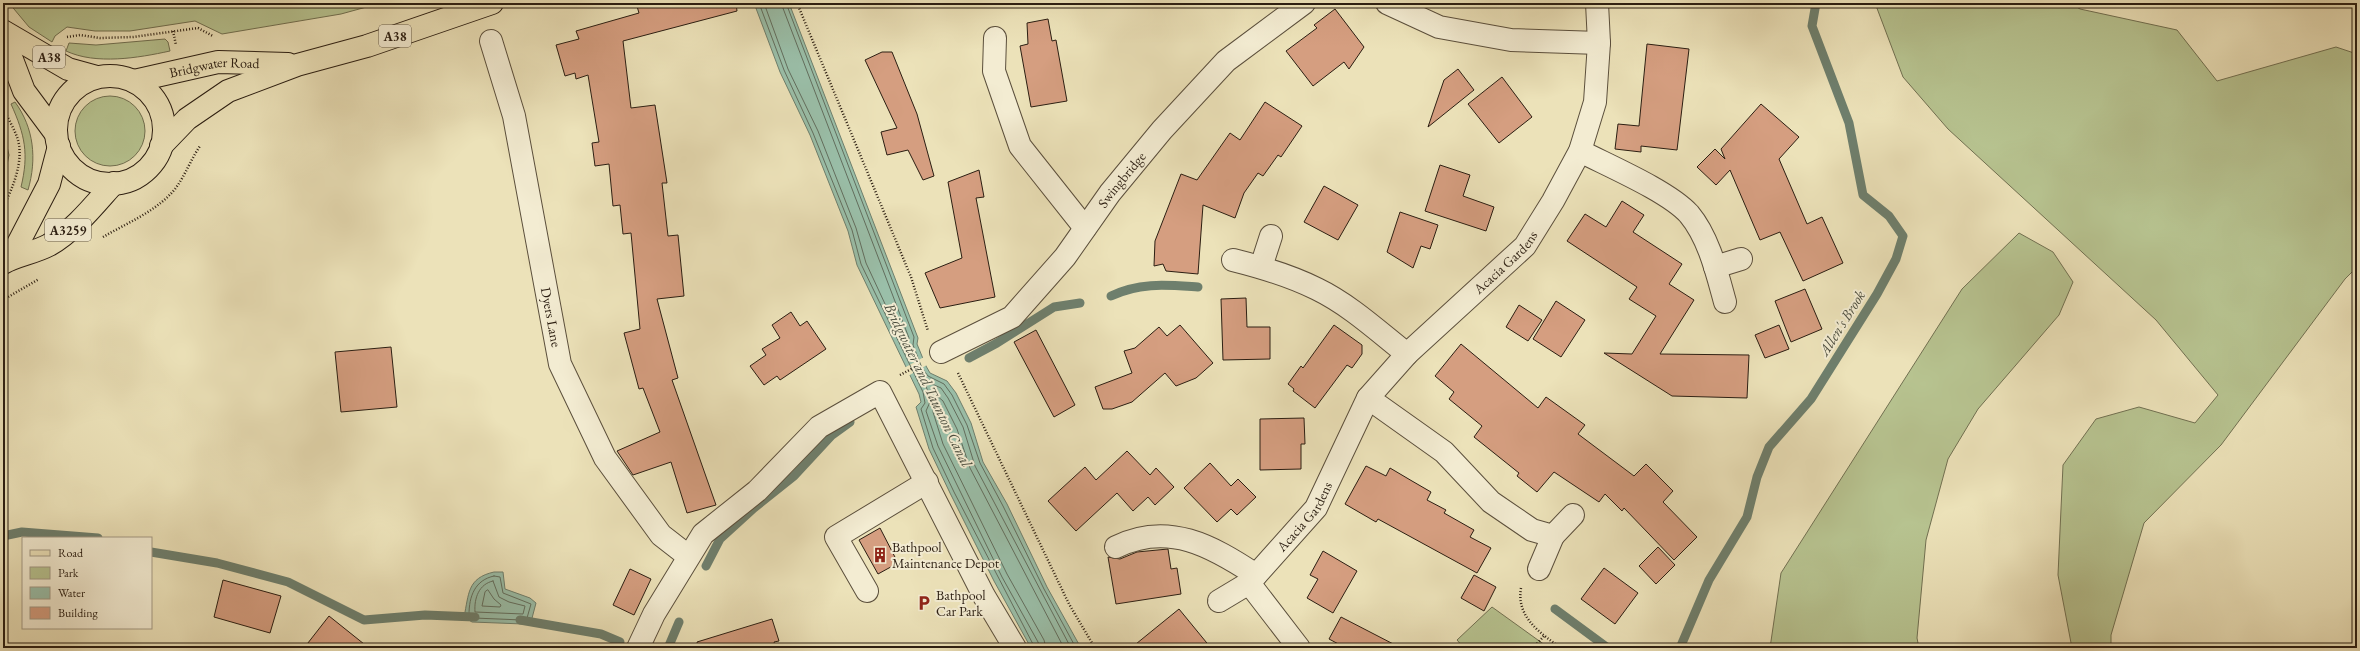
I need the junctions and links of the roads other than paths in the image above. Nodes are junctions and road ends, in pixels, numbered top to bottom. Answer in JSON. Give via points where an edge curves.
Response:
{"nodes":[{"id":1,"x":492,"y":3,"type":"edge"},
{"id":2,"x":1304,"y":3,"type":"edge"},
{"id":3,"x":1387,"y":3,"type":"edge"},
{"id":4,"x":1597,"y":3,"type":"edge"},
{"id":5,"x":3,"y":31,"type":"edge"},
{"id":6,"x":3,"y":36,"type":"edge"},
{"id":7,"x":995,"y":38,"type":"dead end"},
{"id":8,"x":491,"y":41,"type":"dead end"},
{"id":9,"x":1599,"y":43,"type":"junction"},
{"id":10,"x":297,"y":65,"type":"junction"},
{"id":11,"x":97,"y":77,"type":"junction"},
{"id":12,"x":134,"y":81,"type":"junction"},
{"id":13,"x":57,"y":140,"type":"junction"},
{"id":14,"x":161,"y":146,"type":"junction"},
{"id":15,"x":1580,"y":151,"type":"junction"},
{"id":16,"x":114,"y":183,"type":"junction"},
{"id":17,"x":1085,"y":228,"type":"junction"},
{"id":18,"x":1271,"y":236,"type":"dead end"},
{"id":19,"x":1741,"y":259,"type":"dead end"},
{"id":20,"x":1233,"y":260,"type":"dead end"},
{"id":21,"x":6,"y":261,"type":"edge"},
{"id":22,"x":1261,"y":267,"type":"junction"},
{"id":23,"x":1715,"y":267,"type":"junction"},
{"id":24,"x":1725,"y":302,"type":"dead end"},
{"id":25,"x":1407,"y":354,"type":"junction"},
{"id":26,"x":932,"y":358,"type":"road end"},
{"id":27,"x":1368,"y":398,"type":"junction"},
{"id":28,"x":927,"y":482,"type":"junction"},
{"id":29,"x":1573,"y":515,"type":"dead end"},
{"id":30,"x":1553,"y":536,"type":"junction"},
{"id":31,"x":1116,"y":547,"type":"dead end"},
{"id":32,"x":688,"y":556,"type":"junction"},
{"id":33,"x":1539,"y":569,"type":"road end"},
{"id":34,"x":1253,"y":579,"type":"junction"},
{"id":35,"x":867,"y":591,"type":"dead end"},
{"id":36,"x":1219,"y":601,"type":"dead end"},
{"id":37,"x":638,"y":648,"type":"edge"},
{"id":38,"x":1015,"y":648,"type":"edge"},
{"id":39,"x":1299,"y":648,"type":"edge"}],
"edges":[{"from":1,"to":10,"type":"main road","name":"Bridgwater Road","number":"A38","via":[[367,46]]},
{"from":2,"to":17,"type":"street","name":"Swingbridge","via":[[1226,61],[1162,130]]},
{"from":3,"to":9,"type":"street","via":[[1440,27],[1511,40]]},
{"from":4,"to":9,"type":"street","name":"Acacia Gardens"},
{"from":5,"to":11,"type":"main road","number":"A38","via":[[68,69]]},
{"from":6,"to":13,"type":"main road","number":"A38","via":[[24,91]]},
{"from":7,"to":17,"type":"street","via":[[994,71],[1020,146]]},
{"from":8,"to":32,"type":"street","name":"Dyers Lane","via":[[514,116],[560,364],[605,458],[661,535]]},
{"from":9,"to":15,"type":"street","name":"Acacia Gardens","via":[[1595,102]]},
{"from":10,"to":12,"type":"main road","name":"Bridgwater Road","number":"A38","via":[[218,62]]},
{"from":10,"to":14,"type":"main road","name":"Bridgwater Road","number":"A38","via":[[228,91],[187,119]]},
{"from":11,"to":12,"type":"main road","number":"A38","via":[[109,76]]},
{"from":11,"to":13,"type":"main road","via":[[85,82],[66,98],[60,109]]},
{"from":12,"to":14,"type":"main road","number":"A38","via":[[153,98],[159,109],[163,127]]},
{"from":13,"to":16,"type":"main road","number":"A38","via":[[71,166],[80,174],[102,183]]},
{"from":13,"to":21,"type":"main road","number":"A3259","via":[[49,184]]},
{"from":14,"to":16,"type":"main road","number":"A38","via":[[148,167],[127,180]]},
{"from":15,"to":23,"type":"street","via":[[1667,197],[1689,214],[1704,239]]},
{"from":15,"to":25,"type":"street","name":"Acacia Gardens","via":[[1525,246]]},
{"from":16,"to":21,"type":"main road","number":"A3259","via":[[74,226],[58,238],[31,253]]},
{"from":17,"to":26,"type":"street","name":"Swingbridge","via":[[1065,257],[1012,317]]},
{"from":18,"to":22,"type":"street"},
{"from":19,"to":23,"type":"street"},
{"from":20,"to":22,"type":"street"},
{"from":22,"to":25,"type":"street","via":[[1318,290],[1362,318]]},
{"from":23,"to":24,"type":"street"},
{"from":25,"to":27,"type":"street","name":"Acacia Gardens"},
{"from":27,"to":30,"type":"street","via":[[1444,452],[1491,502],[1532,530]]},
{"from":27,"to":34,"type":"street","name":"Acacia Gardens","via":[[1316,508]]},
{"from":28,"to":32,"type":"street","via":[[880,392],[818,427],[757,491],[704,534]]},
{"from":28,"to":35,"type":"street","via":[[836,537]]},
{"from":28,"to":38,"type":"street","via":[[984,596]]},
{"from":29,"to":30,"type":"street"},
{"from":30,"to":33,"type":"street"},
{"from":31,"to":34,"type":"street","via":[[1145,536],[1176,536],[1223,554]]},
{"from":32,"to":37,"type":"street","via":[[654,614]]},
{"from":34,"to":36,"type":"street","name":"Acacia Gardens"},
{"from":34,"to":39,"type":"street"}]}
